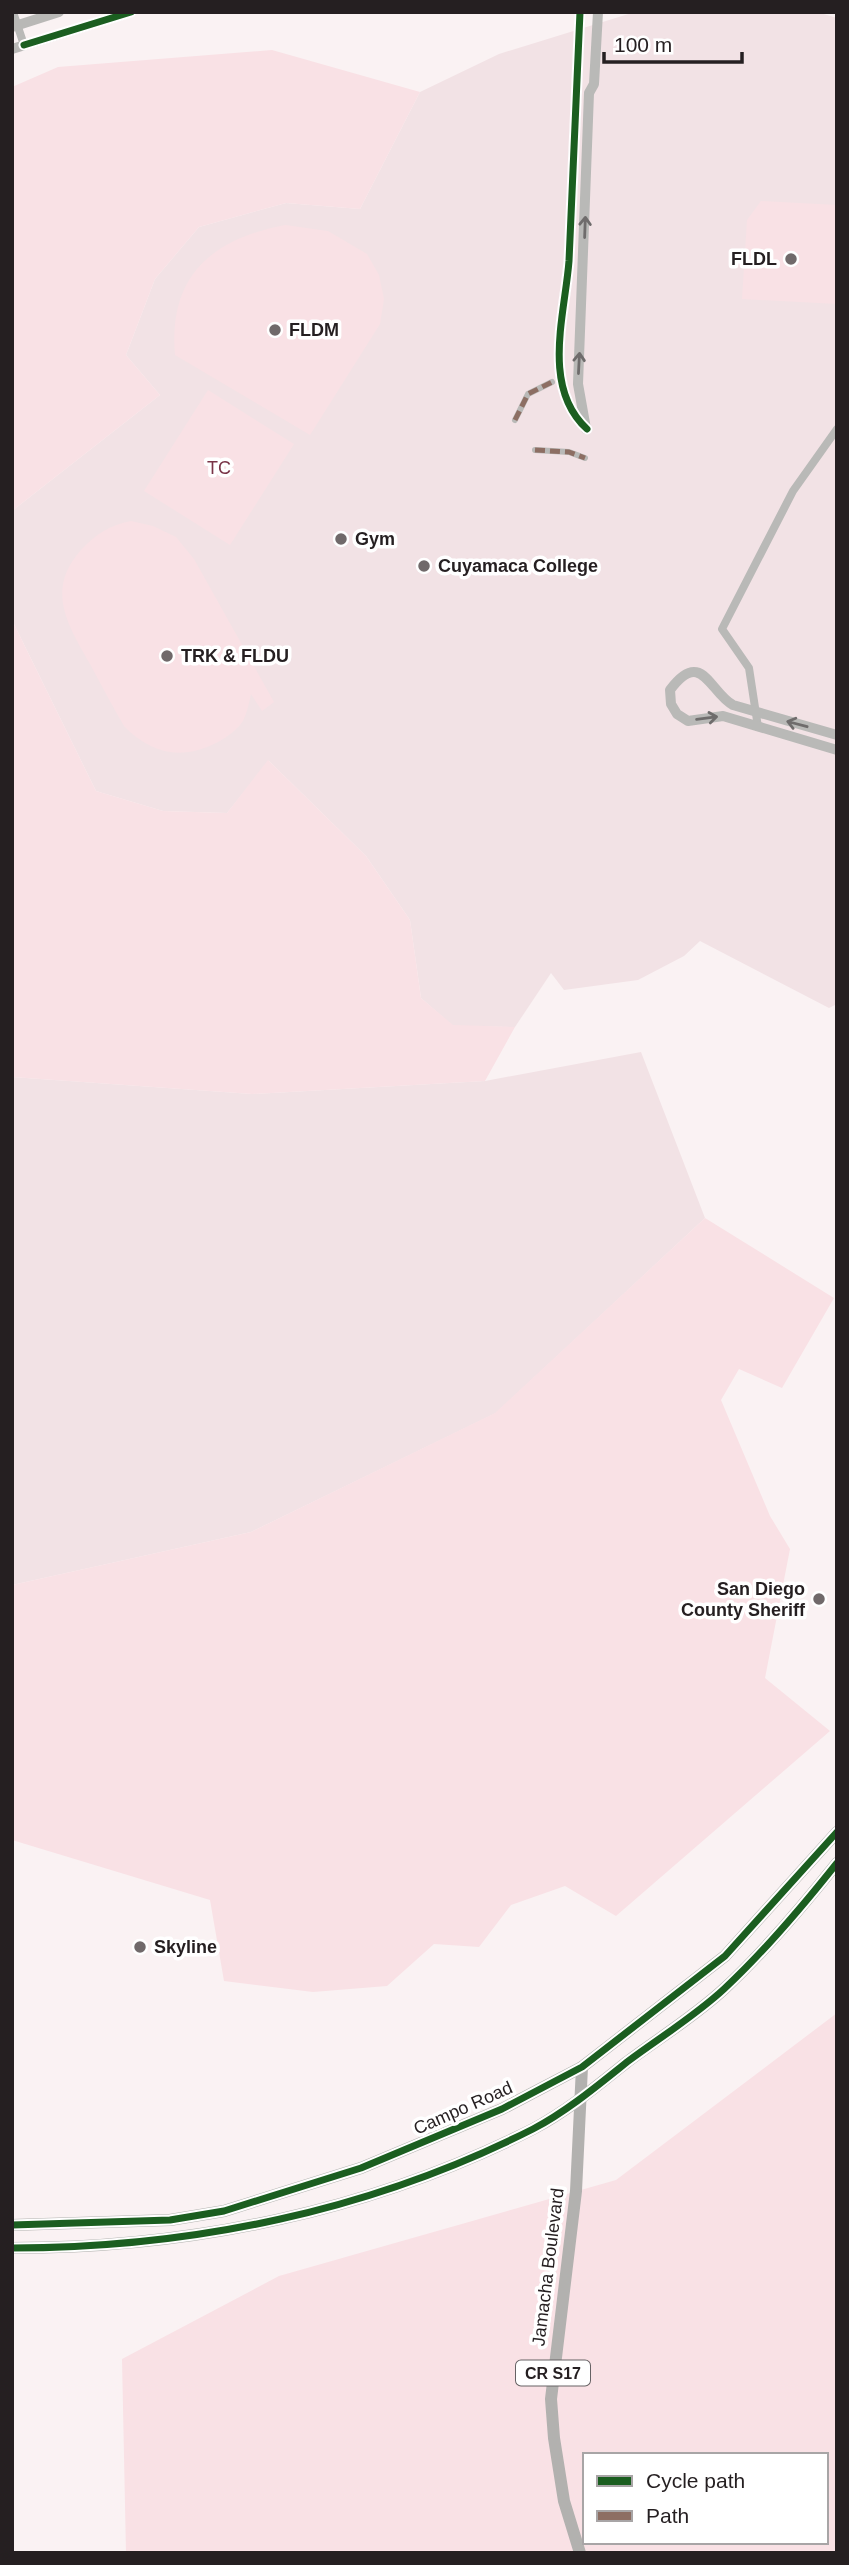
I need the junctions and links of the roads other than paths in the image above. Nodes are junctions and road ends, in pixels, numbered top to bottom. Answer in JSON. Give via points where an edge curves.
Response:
{"nodes":[{"id":1,"x":13,"y":12,"type":"edge"},
{"id":2,"x":59,"y":12,"type":"edge"},
{"id":3,"x":131,"y":12,"type":"edge"},
{"id":4,"x":580,"y":12,"type":"edge"},
{"id":5,"x":598,"y":12,"type":"edge"},
{"id":6,"x":15,"y":26,"type":"edge"},
{"id":7,"x":24,"y":45,"type":"junction"},
{"id":8,"x":12,"y":49,"type":"edge"},
{"id":9,"x":569,"y":261,"type":"junction"},
{"id":10,"x":582,"y":295,"type":"junction"},
{"id":11,"x":552,"y":382,"type":"dead end"},
{"id":12,"x":515,"y":420,"type":"dead end"},
{"id":13,"x":837,"y":429,"type":"edge"},
{"id":14,"x":535,"y":450,"type":"dead end"},
{"id":15,"x":585,"y":458,"type":"dead end"},
{"id":16,"x":757,"y":713,"type":"junction"},
{"id":17,"x":758,"y":727,"type":"junction"},
{"id":18,"x":837,"y":735,"type":"edge"},
{"id":19,"x":837,"y":750,"type":"edge"},
{"id":20,"x":837,"y":1832,"type":"edge"},
{"id":21,"x":837,"y":1863,"type":"edge"},
{"id":22,"x":582,"y":2067,"type":"junction"},
{"id":23,"x":580,"y":2100,"type":"junction"},
{"id":24,"x":12,"y":2225,"type":"edge"},
{"id":25,"x":12,"y":2248,"type":"edge"},
{"id":26,"x":580,"y":2553,"type":"edge"}],
"edges":[{"from":1,"to":6,"type":"street"},
{"from":2,"to":6,"type":"main road"},
{"from":3,"to":7,"type":"main road"},
{"from":4,"to":9,"type":"street"},
{"from":10,"to":5,"type":"street","one_way":true,"via":[[589,93],[594,84]]},
{"from":6,"to":7,"type":"street"},
{"from":7,"to":8,"type":"main road"},
{"from":9,"to":10,"type":"street","via":[[575,287]]},
{"from":9,"to":10,"type":"street","one_way":true,"via":[[560,371],[568,402],[587,429],[578,384]]},
{"from":11,"to":12,"type":"street","via":[[528,394]]},
{"from":13,"to":16,"type":"street","via":[[793,491],[722,629],[749,668]]},
{"from":14,"to":15,"type":"street"},
{"from":16,"to":17,"type":"street"},
{"from":16,"to":17,"type":"street","one_way":true,"via":[[722,699],[703,674],[679,679],[670,690],[671,704],[688,721],[723,716]]},
{"from":18,"to":16,"type":"street","one_way":true},
{"from":17,"to":19,"type":"street"},
{"from":20,"to":22,"type":"highway","name":"Campo Road","via":[[724,1956]]},
{"from":21,"to":23,"type":"highway","via":[[723,1990]]},
{"from":22,"to":23,"type":"main road","name":"Jamacha Boulevard","number":"CR S17"},
{"from":22,"to":24,"type":"highway","name":"Campo Road","via":[[422,2144],[224,2211],[170,2220]]},
{"from":23,"to":25,"type":"highway","via":[[532,2129],[445,2167],[299,2217],[207,2234]]},
{"from":23,"to":26,"type":"main road","name":"Jamacha Boulevard","number":"CR S17","via":[[576,2191],[551,2399],[564,2501]]}]}
